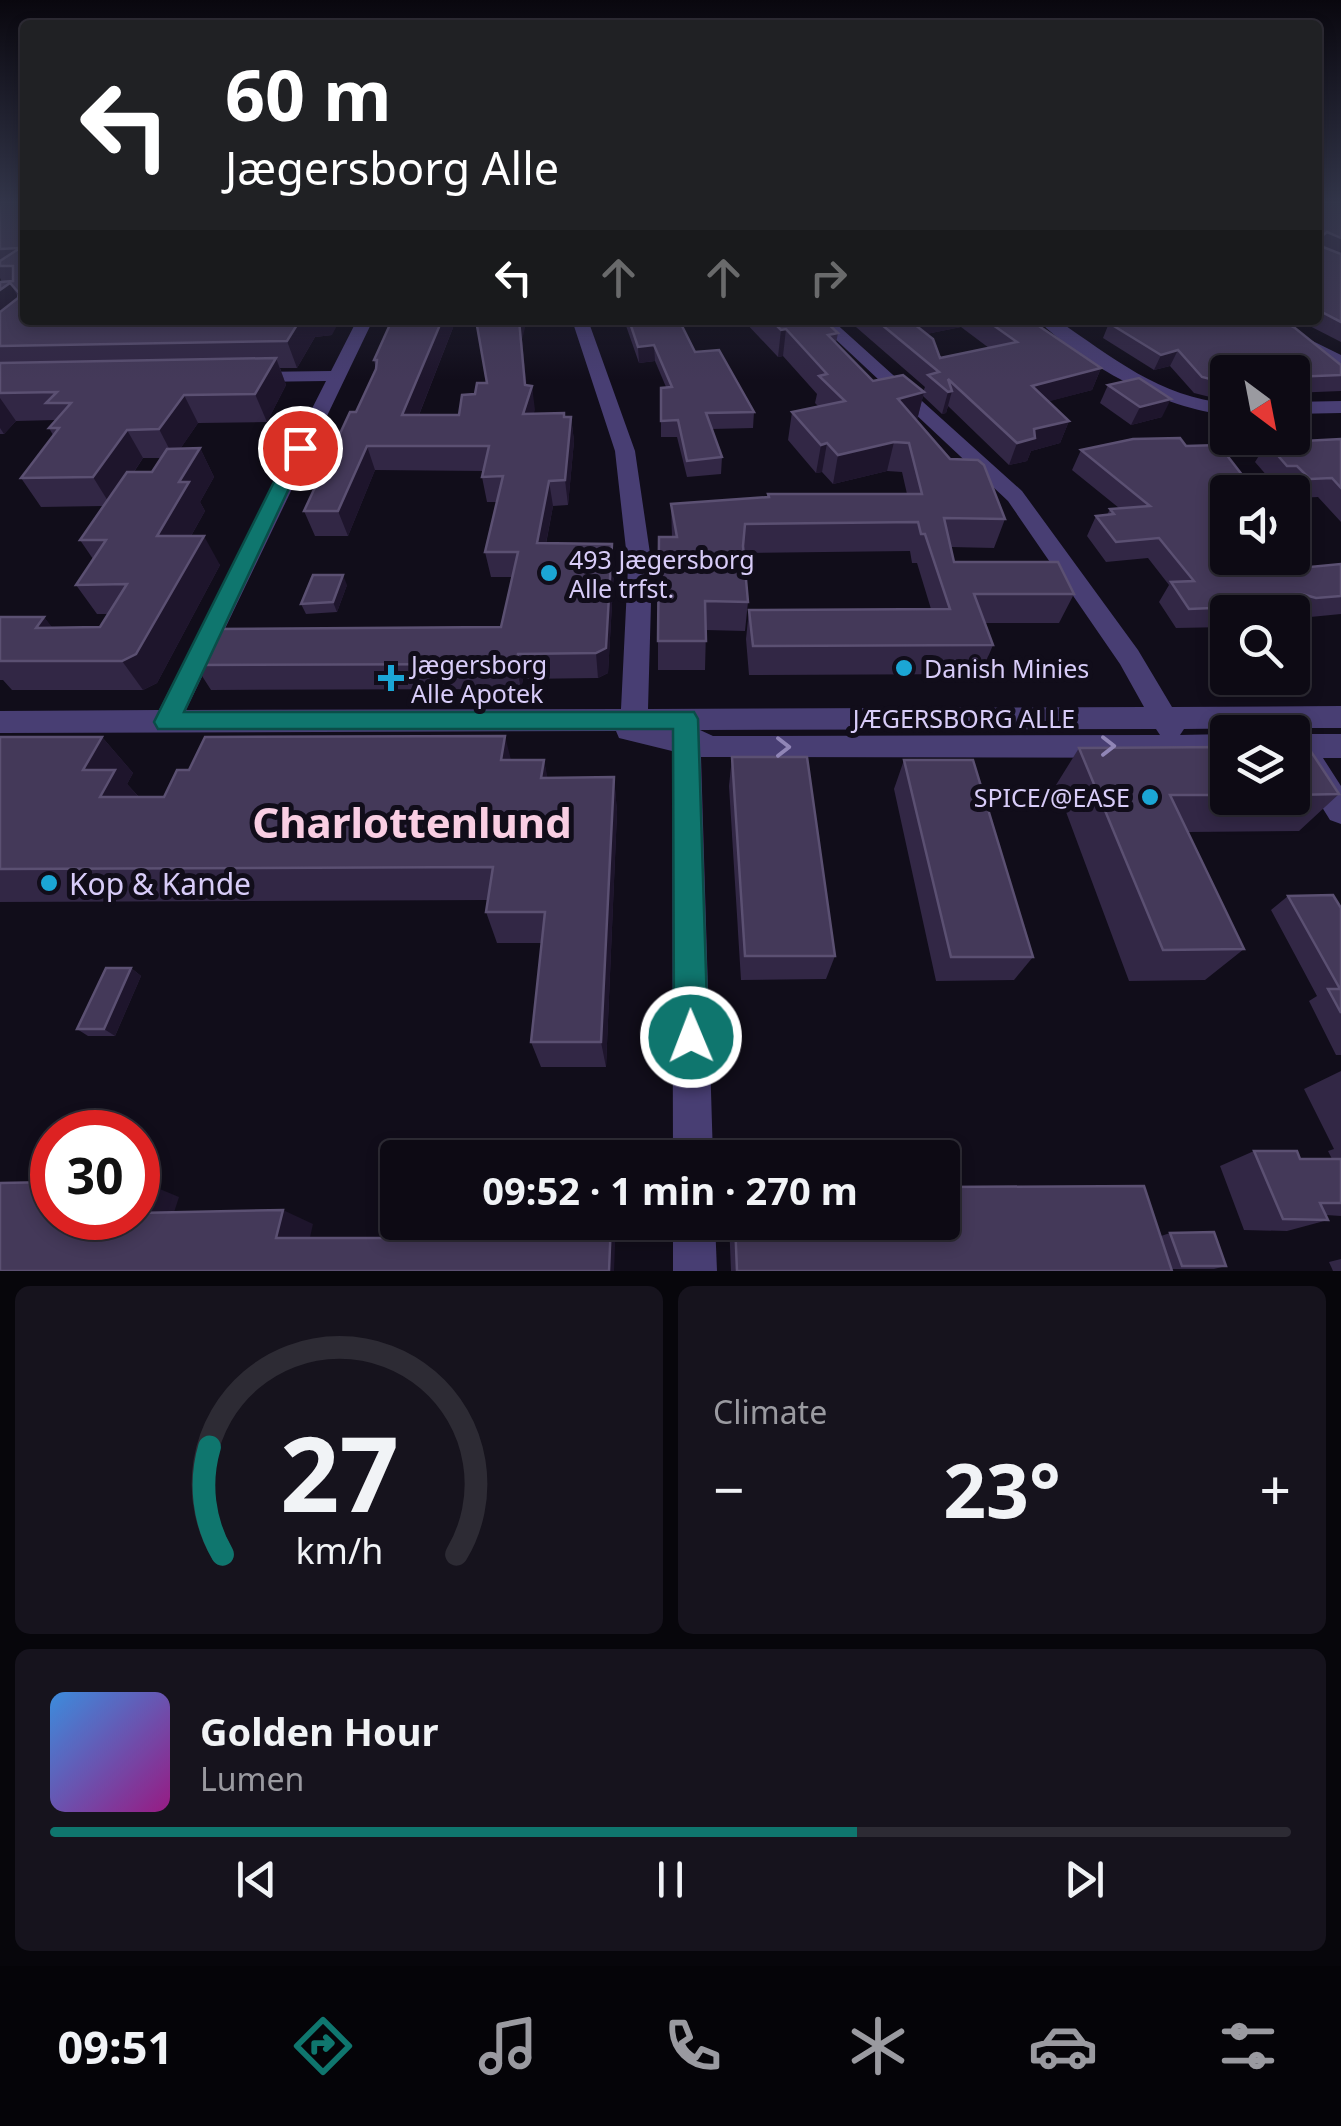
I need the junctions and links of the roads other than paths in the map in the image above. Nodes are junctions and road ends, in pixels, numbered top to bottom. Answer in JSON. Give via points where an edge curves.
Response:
{"nodes":[{"id":1,"x":362,"y":325,"type":"edge"},
{"id":2,"x":582,"y":325,"type":"edge"},
{"id":3,"x":828,"y":325,"type":"edge"},
{"id":4,"x":1054,"y":325,"type":"edge"},
{"id":5,"x":1268,"y":325,"type":"edge"},
{"id":6,"x":1341,"y":362,"type":"edge"},
{"id":7,"x":337,"y":376,"type":"junction"},
{"id":8,"x":230,"y":378,"type":"edge"},
{"id":9,"x":1341,"y":407,"type":"edge"},
{"id":10,"x":1210,"y":408,"type":"edge"},
{"id":11,"x":1310,"y":408,"type":"edge"},
{"id":12,"x":1341,"y":716,"type":"edge"},
{"id":13,"x":1164,"y":717,"type":"junction"},
{"id":14,"x":0,"y":722,"type":"edge"},
{"id":15,"x":167,"y":722,"type":"junction"},
{"id":16,"x":1210,"y":724,"type":"edge"},
{"id":17,"x":635,"y":726,"type":"junction"},
{"id":18,"x":1310,"y":728,"type":"edge"},
{"id":19,"x":686,"y":731,"type":"junction"},
{"id":20,"x":1310,"y":739,"type":"edge"},
{"id":21,"x":1179,"y":746,"type":"junction"},
{"id":22,"x":1210,"y":746,"type":"edge"},
{"id":23,"x":1341,"y":746,"type":"edge"},
{"id":24,"x":1310,"y":764,"type":"edge"},
{"id":25,"x":1341,"y":811,"type":"edge"},
{"id":26,"x":693,"y":1140,"type":"edge"},
{"id":27,"x":694,"y":1240,"type":"edge"},
{"id":28,"x":695,"y":1271,"type":"edge"}],
"edges":[{"from":1,"to":7,"type":"street"},
{"from":2,"to":17,"type":"street","via":[[625,451],[640,567]]},
{"from":3,"to":13,"type":"street","via":[[1015,496]]},
{"from":4,"to":10,"type":"street","via":[[1166,397]]},
{"from":5,"to":6,"type":"street"},
{"from":7,"to":8,"type":"street"},
{"from":7,"to":15,"type":"street"},
{"from":9,"to":11,"type":"street"},
{"from":12,"to":18,"type":"street","name":"JÆGERSBORG ALLE"},
{"from":13,"to":16,"type":"street","name":"JÆGERSBORG ALLE"},
{"from":13,"to":19,"type":"street","name":"JÆGERSBORG ALLE"},
{"from":13,"to":21,"type":"street"},
{"from":14,"to":15,"type":"street","name":"JÆGERSBORG ALLE"},
{"from":15,"to":17,"type":"street","name":"JÆGERSBORG ALLE","via":[[587,720]]},
{"from":17,"to":19,"type":"street","name":"JÆGERSBORG ALLE"},
{"from":19,"to":21,"type":"street","name":"JÆGERSBORG ALLE","one_way":true,"via":[[714,748]]},
{"from":19,"to":26,"type":"street"},
{"from":20,"to":23,"type":"street","name":"JÆGERSBORG ALLE"},
{"from":21,"to":22,"type":"street","name":"JÆGERSBORG ALLE"},
{"from":24,"to":25,"type":"street"},
{"from":27,"to":28,"type":"street"}]}
